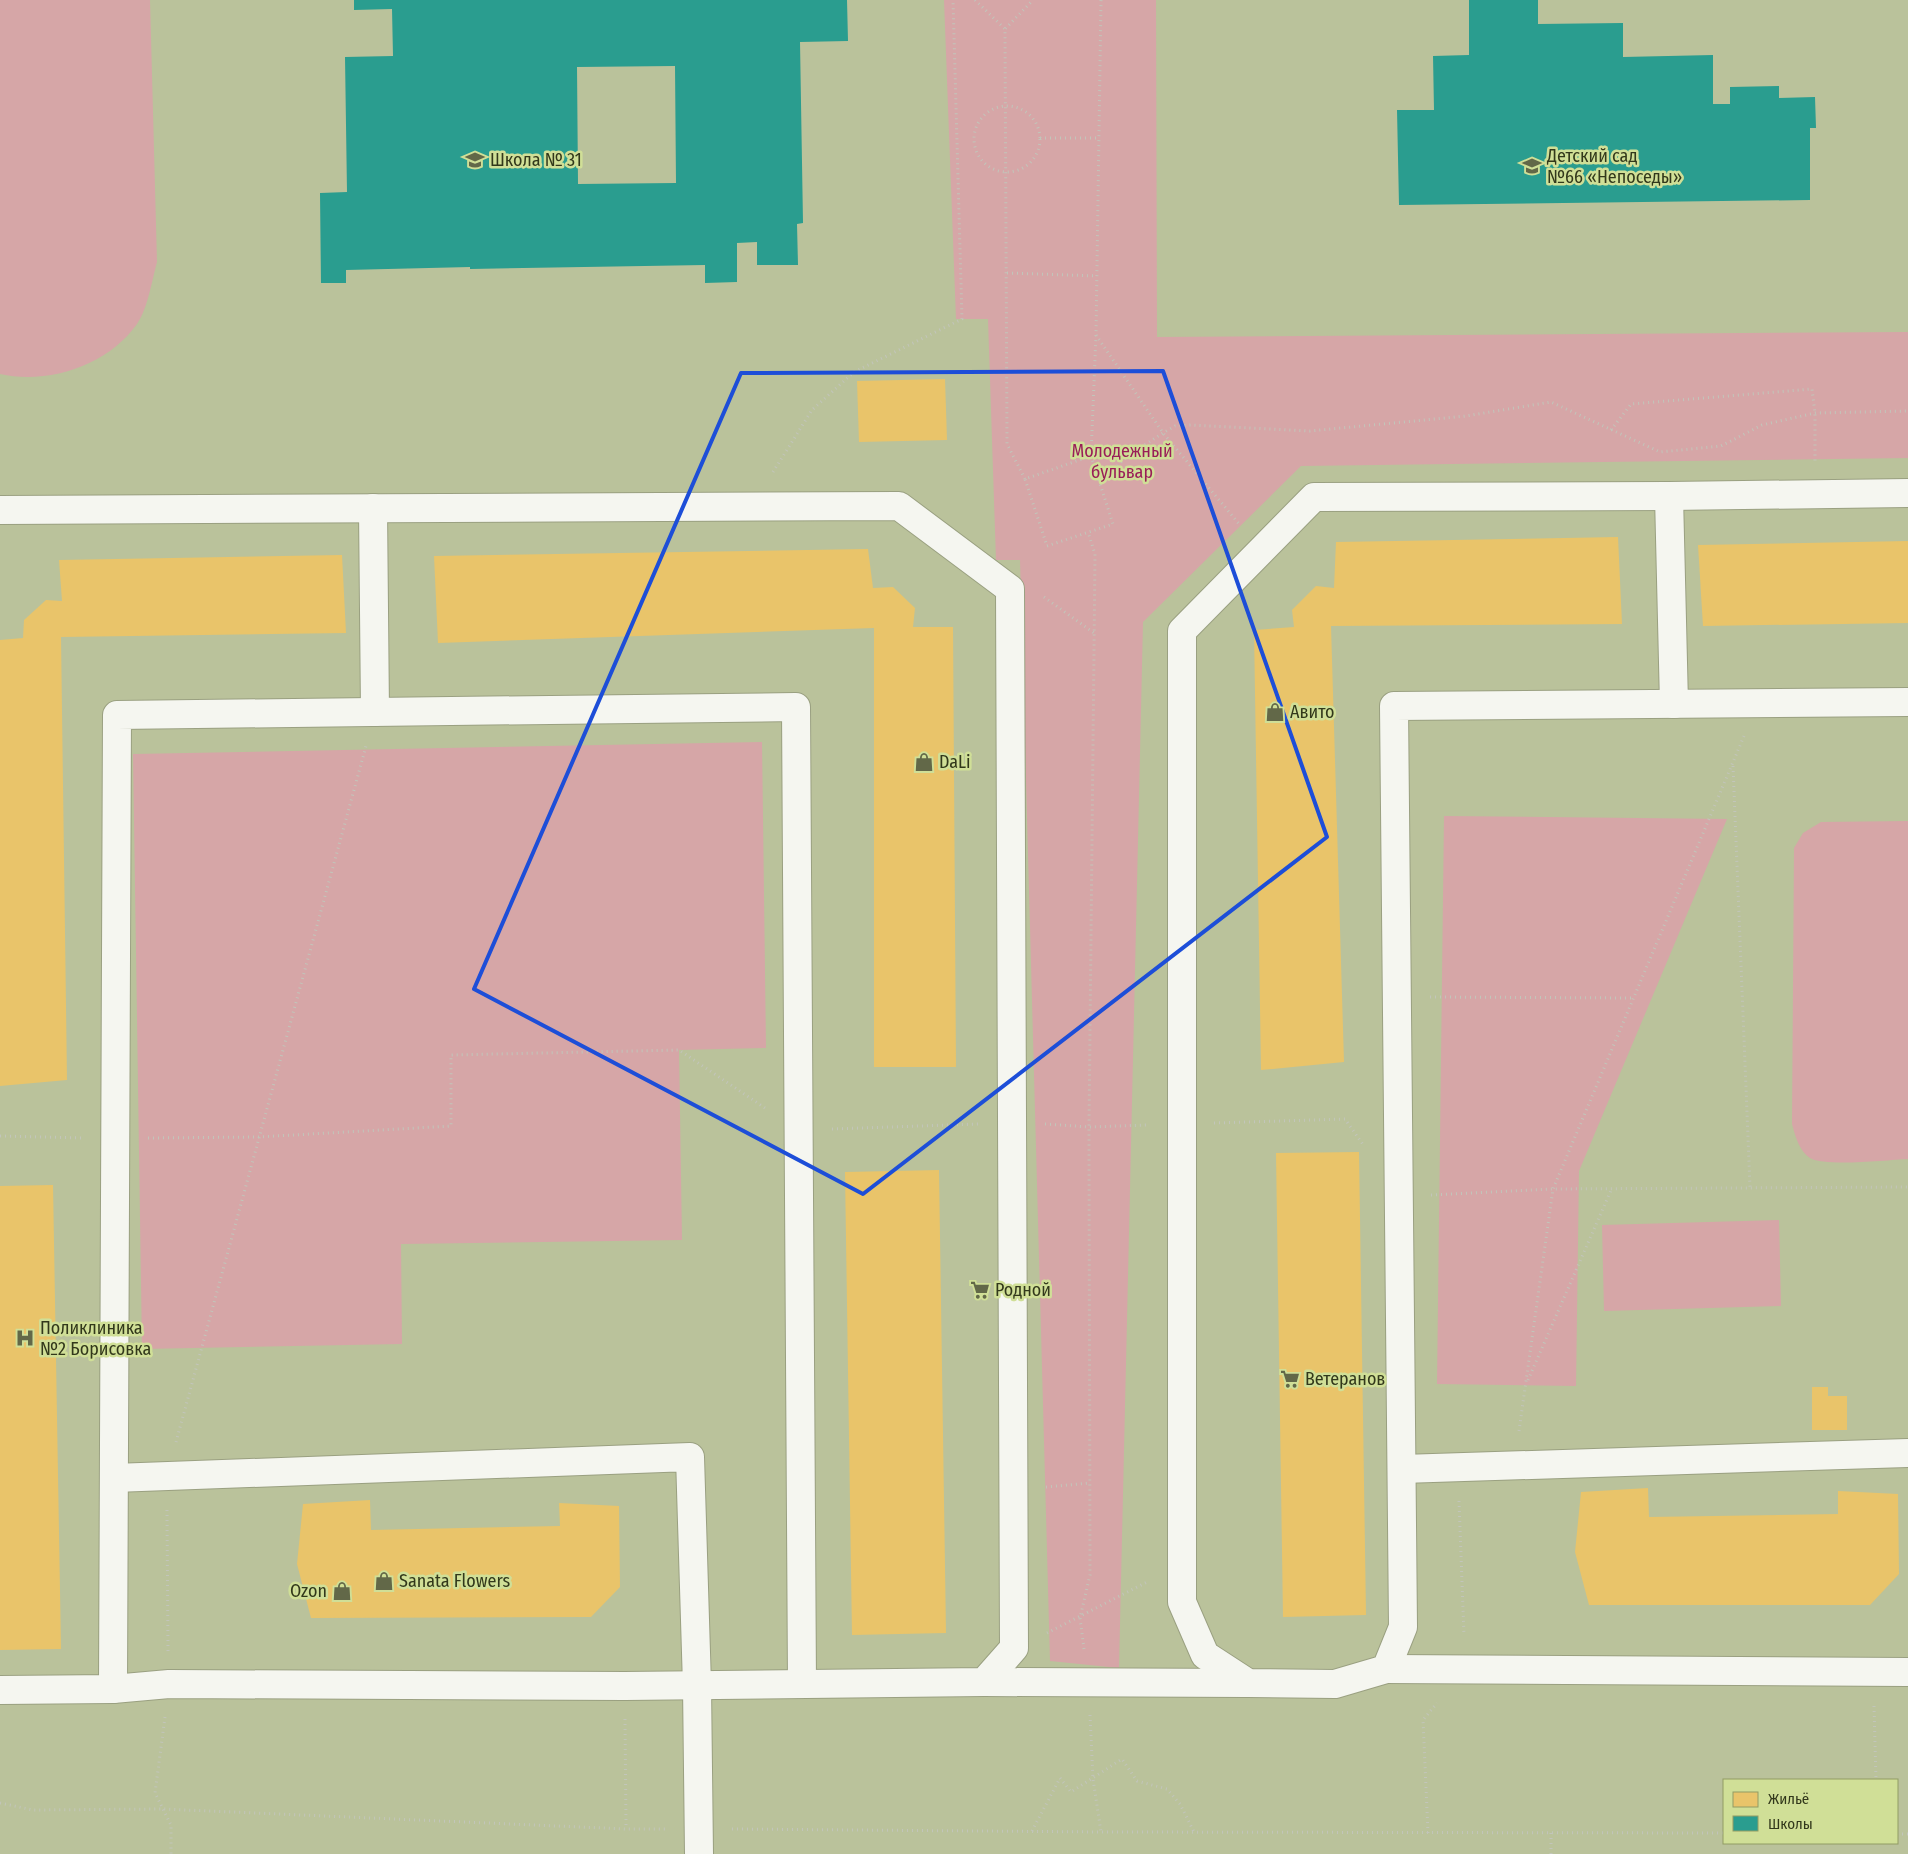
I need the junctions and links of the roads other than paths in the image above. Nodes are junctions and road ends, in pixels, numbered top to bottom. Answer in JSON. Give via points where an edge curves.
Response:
{"nodes":[{"id":1,"x":1908,"y":493,"type":"edge"},
{"id":2,"x":1669,"y":496,"type":"junction"},
{"id":3,"x":373,"y":508,"type":"junction"},
{"id":4,"x":0,"y":510,"type":"edge"},
{"id":5,"x":1908,"y":702,"type":"edge"},
{"id":6,"x":1674,"y":704,"type":"junction"},
{"id":7,"x":375,"y":712,"type":"junction"},
{"id":8,"x":1908,"y":1453,"type":"edge"},
{"id":9,"x":1402,"y":1469,"type":"junction"},
{"id":10,"x":114,"y":1478,"type":"junction"},
{"id":11,"x":1386,"y":1669,"type":"junction"},
{"id":12,"x":1908,"y":1672,"type":"edge"},
{"id":13,"x":984,"y":1682,"type":"junction"},
{"id":14,"x":1248,"y":1683,"type":"junction"},
{"id":15,"x":802,"y":1684,"type":"junction"},
{"id":16,"x":697,"y":1685,"type":"junction"},
{"id":17,"x":113,"y":1689,"type":"junction"},
{"id":18,"x":0,"y":1690,"type":"edge"},
{"id":19,"x":699,"y":1842,"type":"edge"}],
"edges":[{"from":1,"to":2,"type":"lane"},
{"from":2,"to":6,"type":"lane"},
{"from":2,"to":14,"type":"lane","via":[[1314,497],[1182,631],[1182,1602],[1205,1655]]},
{"from":3,"to":4,"type":"lane"},
{"from":3,"to":7,"type":"lane"},
{"from":3,"to":13,"type":"lane","via":[[899,506],[1010,589],[1014,1648]]},
{"from":5,"to":6,"type":"lane"},
{"from":6,"to":9,"type":"lane","via":[[1394,706]]},
{"from":7,"to":10,"type":"lane","via":[[117,715]]},
{"from":7,"to":15,"type":"lane","via":[[796,707]]},
{"from":8,"to":9,"type":"lane"},
{"from":9,"to":11,"type":"lane","via":[[1403,1627]]},
{"from":10,"to":16,"type":"lane","via":[[690,1457]]},
{"from":10,"to":17,"type":"lane"},
{"from":11,"to":12,"type":"lane"},
{"from":11,"to":14,"type":"lane","via":[[1335,1684]]},
{"from":13,"to":14,"type":"lane"},
{"from":13,"to":15,"type":"lane"},
{"from":15,"to":16,"type":"lane"},
{"from":16,"to":17,"type":"lane","via":[[169,1684]]},
{"from":16,"to":19,"type":"lane"},
{"from":17,"to":18,"type":"lane"}]}
